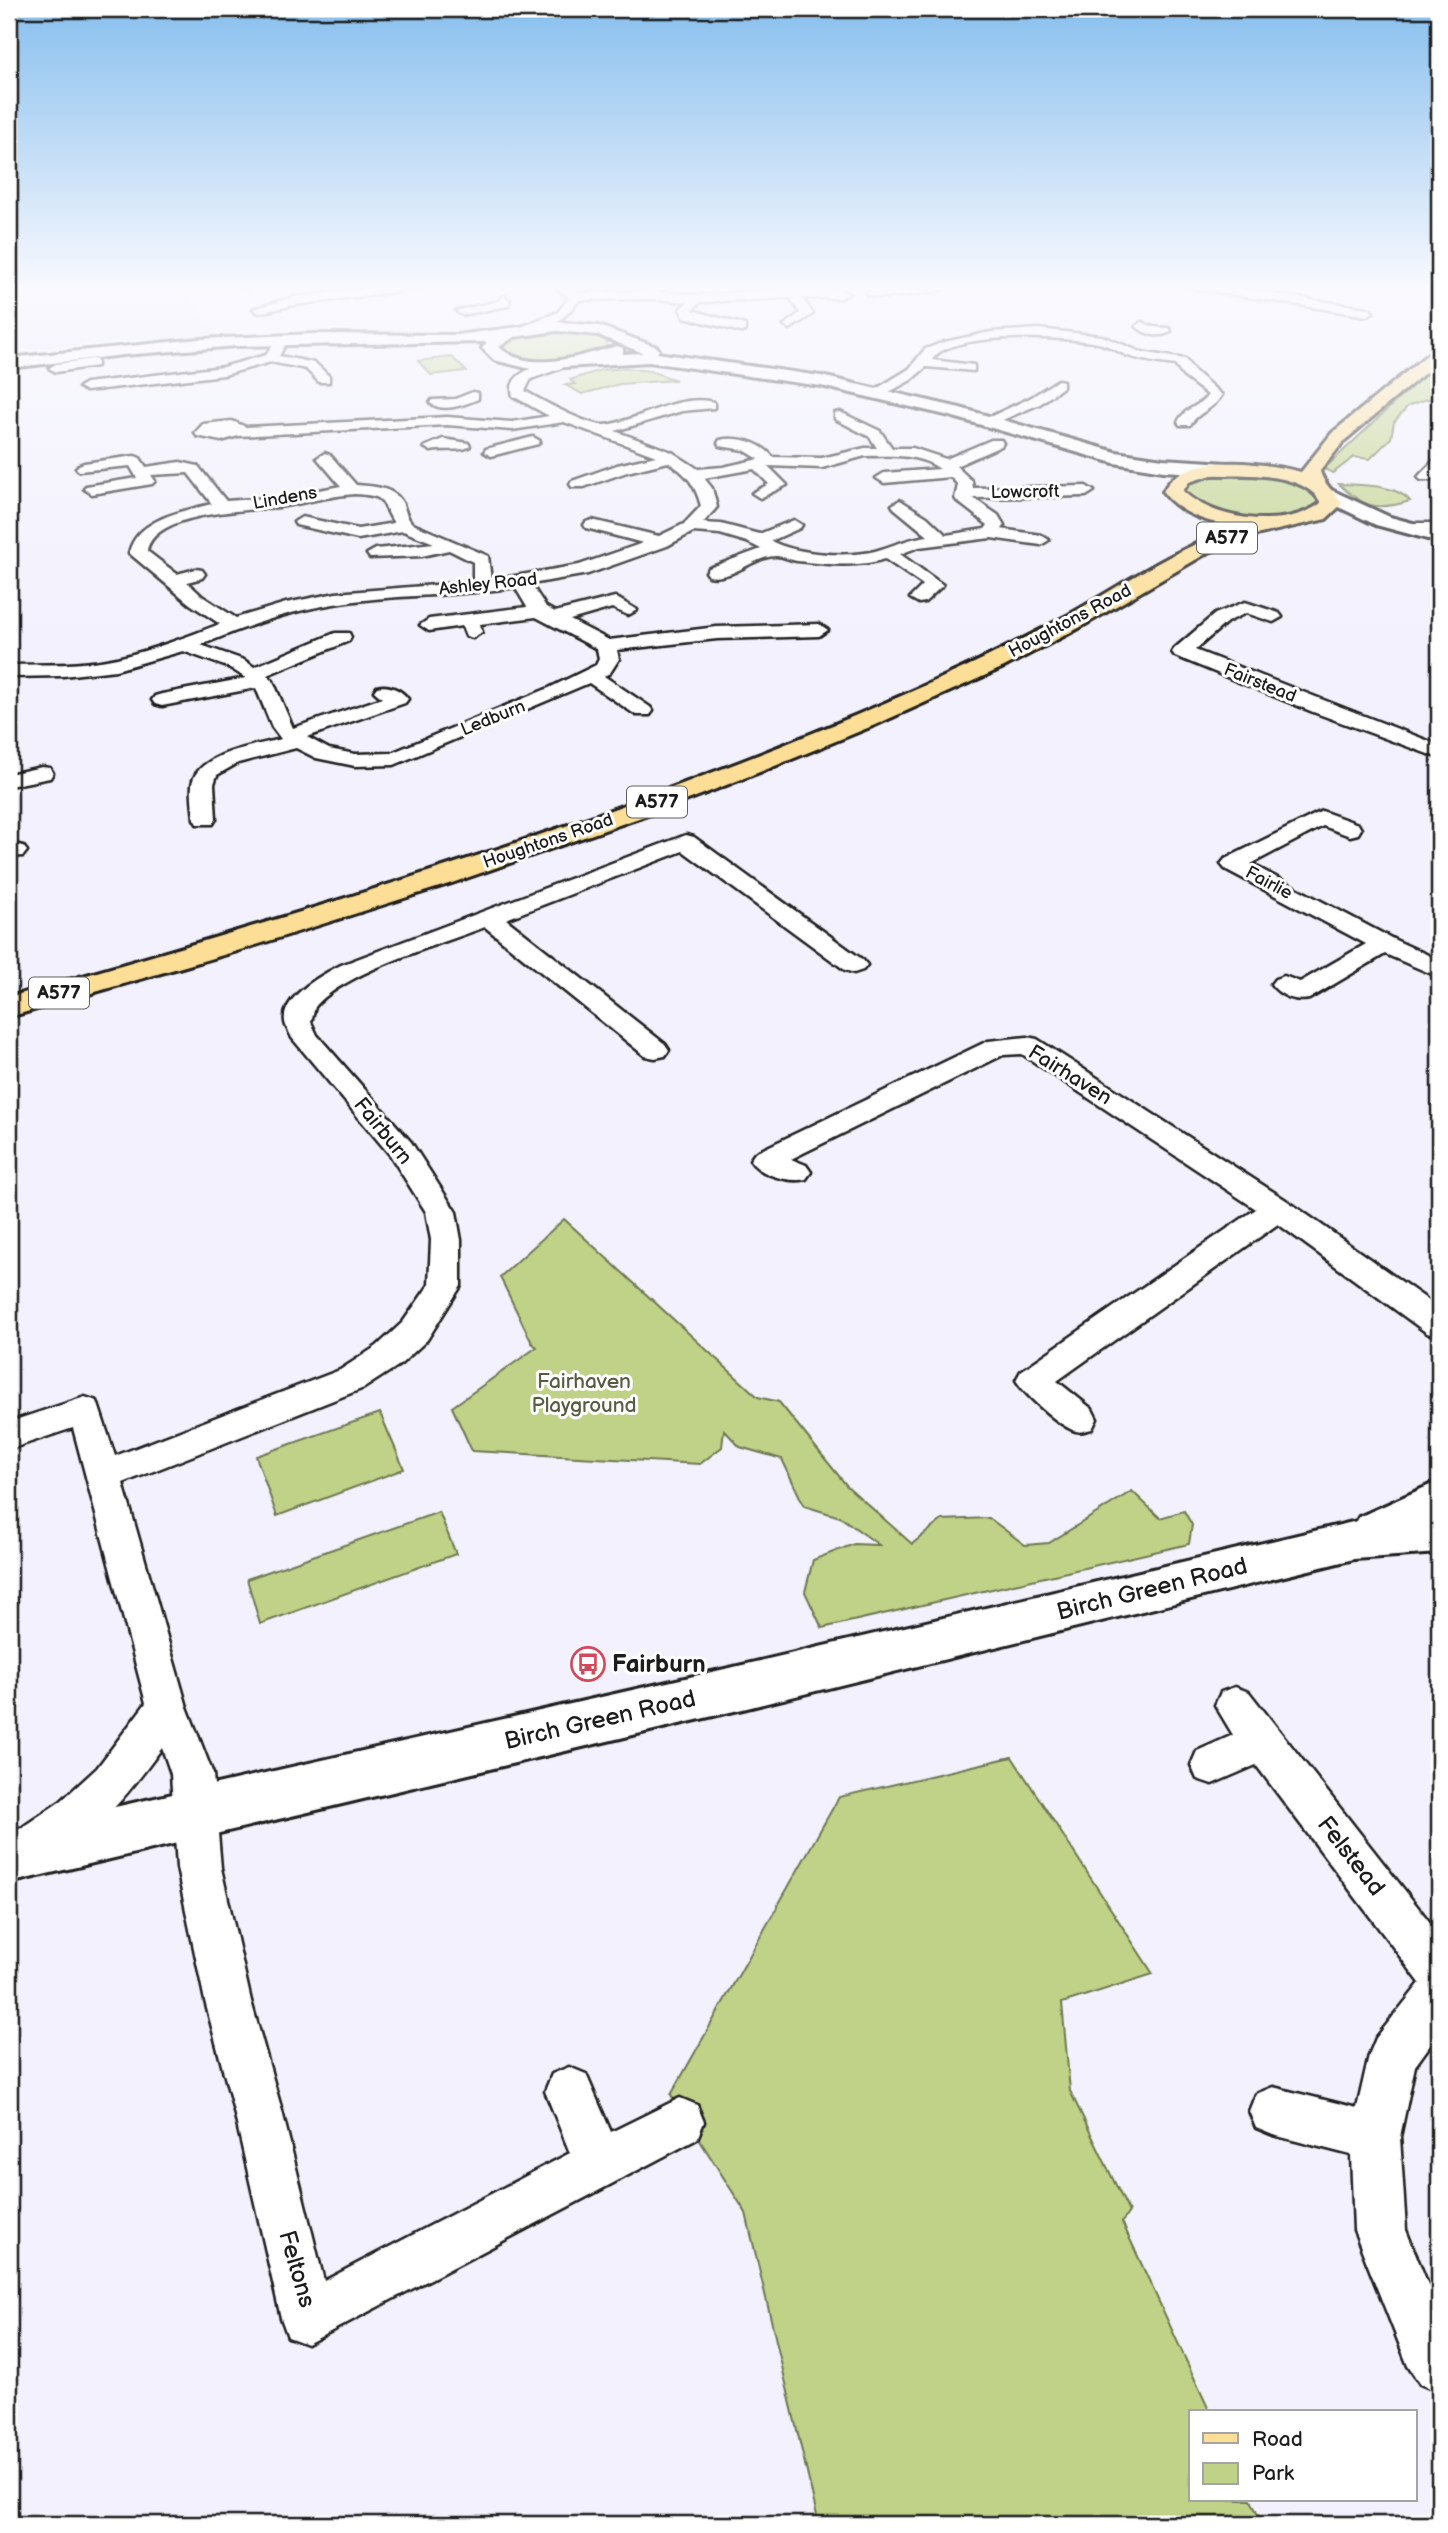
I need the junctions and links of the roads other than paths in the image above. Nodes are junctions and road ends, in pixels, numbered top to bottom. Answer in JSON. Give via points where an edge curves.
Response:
{"nodes":[{"id":1,"x":533,"y":402,"type":"edge"},
{"id":2,"x":909,"y":402,"type":"edge"},
{"id":3,"x":1033,"y":402,"type":"edge"},
{"id":4,"x":1210,"y":402,"type":"edge"},
{"id":5,"x":1380,"y":402,"type":"edge"},
{"id":6,"x":437,"y":403,"type":"dead end"},
{"id":7,"x":457,"y":403,"type":"joint"},
{"id":8,"x":709,"y":405,"type":"dead end"},
{"id":9,"x":840,"y":416,"type":"dead end"},
{"id":10,"x":566,"y":417,"type":"junction"},
{"id":11,"x":988,"y":421,"type":"junction"},
{"id":12,"x":1169,"y":422,"type":"dead end"},
{"id":13,"x":466,"y":423,"type":"junction"},
{"id":14,"x":520,"y":425,"type":"junction"},
{"id":15,"x":601,"y":430,"type":"junction"},
{"id":16,"x":238,"y":432,"type":"dead end"},
{"id":17,"x":1338,"y":437,"type":"junction"},
{"id":18,"x":533,"y":441,"type":"junction"},
{"id":19,"x":725,"y":443,"type":"dead end"},
{"id":20,"x":996,"y":443,"type":"dead end"},
{"id":21,"x":463,"y":446,"type":"dead end"},
{"id":22,"x":549,"y":446,"type":"dead end"},
{"id":23,"x":1306,"y":449,"type":"dead end"},
{"id":24,"x":887,"y":451,"type":"junction"},
{"id":25,"x":491,"y":452,"type":"dead end"},
{"id":26,"x":344,"y":455,"type":"dead end"},
{"id":27,"x":671,"y":457,"type":"junction"},
{"id":28,"x":1114,"y":457,"type":"junction"},
{"id":29,"x":1285,"y":458,"type":"dead end"},
{"id":30,"x":762,"y":462,"type":"junction"},
{"id":31,"x":84,"y":468,"type":"dead end"},
{"id":32,"x":950,"y":468,"type":"junction"},
{"id":33,"x":1234,"y":469,"type":"junction"},
{"id":34,"x":142,"y":471,"type":"junction"},
{"id":35,"x":694,"y":474,"type":"junction"},
{"id":36,"x":884,"y":478,"type":"dead end"},
{"id":37,"x":578,"y":484,"type":"dead end"},
{"id":38,"x":92,"y":489,"type":"dead end"},
{"id":39,"x":349,"y":489,"type":"junction"},
{"id":40,"x":1322,"y":490,"type":"junction"},
{"id":41,"x":1086,"y":491,"type":"dead end"},
{"id":42,"x":760,"y":493,"type":"dead end"},
{"id":43,"x":964,"y":493,"type":"junction"},
{"id":44,"x":1181,"y":502,"type":"junction"},
{"id":45,"x":899,"y":503,"type":"dead end"},
{"id":46,"x":222,"y":507,"type":"junction"},
{"id":47,"x":302,"y":523,"type":"dead end"},
{"id":48,"x":591,"y":523,"type":"dead end"},
{"id":49,"x":1288,"y":523,"type":"junction"},
{"id":50,"x":813,"y":525,"type":"dead end"},
{"id":51,"x":405,"y":526,"type":"junction"},
{"id":52,"x":690,"y":527,"type":"junction"},
{"id":53,"x":1405,"y":528,"type":"junction"},
{"id":54,"x":1439,"y":528,"type":"edge"},
{"id":55,"x":992,"y":533,"type":"junction"},
{"id":56,"x":1062,"y":535,"type":"dead end"},
{"id":57,"x":1439,"y":536,"type":"edge"},
{"id":58,"x":941,"y":539,"type":"junction"},
{"id":59,"x":661,"y":541,"type":"junction"},
{"id":60,"x":758,"y":541,"type":"junction"},
{"id":61,"x":452,"y":545,"type":"junction"},
{"id":62,"x":775,"y":550,"type":"junction"},
{"id":63,"x":887,"y":552,"type":"junction"},
{"id":64,"x":376,"y":554,"type":"dead end"},
{"id":65,"x":1177,"y":560,"type":"junction"},
{"id":66,"x":715,"y":572,"type":"dead end"},
{"id":67,"x":196,"y":574,"type":"dead end"},
{"id":68,"x":174,"y":580,"type":"junction"},
{"id":69,"x":521,"y":582,"type":"junction"},
{"id":70,"x":482,"y":587,"type":"junction"},
{"id":71,"x":919,"y":598,"type":"dead end"},
{"id":72,"x":626,"y":603,"type":"dead end"},
{"id":73,"x":545,"y":615,"type":"junction"},
{"id":74,"x":1273,"y":617,"type":"dead end"},
{"id":75,"x":234,"y":625,"type":"junction"},
{"id":76,"x":429,"y":625,"type":"dead end"},
{"id":77,"x":819,"y":630,"type":"dead end"},
{"id":78,"x":184,"y":645,"type":"junction"},
{"id":79,"x":338,"y":645,"type":"dead end"},
{"id":80,"x":606,"y":646,"type":"junction"},
{"id":81,"x":9,"y":671,"type":"edge"},
{"id":82,"x":591,"y":676,"type":"junction"},
{"id":83,"x":258,"y":677,"type":"junction"},
{"id":84,"x":384,"y":691,"type":"dead end"},
{"id":85,"x":162,"y":700,"type":"dead end"},
{"id":86,"x":641,"y":715,"type":"dead end"},
{"id":87,"x":294,"y":738,"type":"junction"},
{"id":88,"x":1439,"y":752,"type":"edge"},
{"id":89,"x":394,"y":759,"type":"junction"},
{"id":90,"x":42,"y":773,"type":"dead end"},
{"id":91,"x":9,"y":780,"type":"edge"},
{"id":92,"x":399,"y":781,"type":"dead end"},
{"id":93,"x":205,"y":819,"type":"dead end"},
{"id":94,"x":1350,"y":829,"type":"dead end"},
{"id":95,"x":488,"y":917,"type":"junction"},
{"id":96,"x":1384,"y":944,"type":"junction"},
{"id":97,"x":854,"y":965,"type":"dead end"},
{"id":98,"x":1439,"y":969,"type":"edge"},
{"id":99,"x":1284,"y":984,"type":"dead end"},
{"id":100,"x":9,"y":1007,"type":"edge"},
{"id":101,"x":655,"y":1050,"type":"dead end"},
{"id":102,"x":796,"y":1172,"type":"dead end"},
{"id":103,"x":1278,"y":1209,"type":"junction"},
{"id":104,"x":1439,"y":1325,"type":"edge"},
{"id":105,"x":1080,"y":1419,"type":"dead end"},
{"id":106,"x":13,"y":1434,"type":"dead end"},
{"id":107,"x":103,"y":1476,"type":"junction"},
{"id":108,"x":1439,"y":1499,"type":"edge"},
{"id":109,"x":1439,"y":1534,"type":"edge"},
{"id":110,"x":1354,"y":1540,"type":"junction"},
{"id":111,"x":1235,"y":1705,"type":"dead end"},
{"id":112,"x":167,"y":1707,"type":"junction"},
{"id":113,"x":1262,"y":1741,"type":"junction"},
{"id":114,"x":1212,"y":1765,"type":"dead end"},
{"id":115,"x":196,"y":1814,"type":"junction"},
{"id":116,"x":15,"y":1856,"type":"edge"},
{"id":117,"x":1439,"y":1970,"type":"edge"},
{"id":118,"x":1439,"y":1996,"type":"edge"},
{"id":119,"x":569,"y":2091,"type":"dead end"},
{"id":120,"x":1273,"y":2111,"type":"dead end"},
{"id":121,"x":680,"y":2122,"type":"dead end"},
{"id":122,"x":1375,"y":2137,"type":"junction"},
{"id":123,"x":600,"y":2165,"type":"junction"},
{"id":124,"x":1439,"y":2365,"type":"edge"}],
"edges":[{"from":1,"to":10,"type":"street"},
{"from":2,"to":11,"type":"street"},
{"from":3,"to":11,"type":"street"},
{"from":4,"to":12,"type":"street","via":[[1189,414],[1193,423]]},
{"from":5,"to":17,"type":"main road","number":"A577"},
{"from":6,"to":7,"type":"street"},
{"from":7,"to":13,"type":"street","via":[[467,411]]},
{"from":8,"to":15,"type":"street","via":[[681,407]]},
{"from":9,"to":24,"type":"street","via":[[875,434]]},
{"from":10,"to":14,"type":"street"},
{"from":10,"to":15,"type":"street"},
{"from":11,"to":28,"type":"street"},
{"from":13,"to":14,"type":"street"},
{"from":13,"to":16,"type":"street"},
{"from":13,"to":21,"type":"street","via":[[437,445]]},
{"from":14,"to":18,"type":"street"},
{"from":15,"to":27,"type":"street"},
{"from":17,"to":23,"type":"main road","number":"A577"},
{"from":17,"to":40,"type":"main road","number":"A577","via":[[1310,471]]},
{"from":18,"to":22,"type":"street"},
{"from":18,"to":25,"type":"street"},
{"from":19,"to":30,"type":"street","via":[[746,441],[765,455]]},
{"from":20,"to":32,"type":"street"},
{"from":24,"to":30,"type":"street","via":[[822,463]]},
{"from":24,"to":32,"type":"street","via":[[913,452]]},
{"from":26,"to":39,"type":"street","name":"Lindens","via":[[322,455],[348,482]]},
{"from":27,"to":35,"type":"street"},
{"from":27,"to":37,"type":"street"},
{"from":28,"to":33,"type":"street"},
{"from":28,"to":44,"type":"street"},
{"from":29,"to":33,"type":"main road","number":"A577"},
{"from":30,"to":35,"type":"street"},
{"from":30,"to":42,"type":"street","via":[[779,485]]},
{"from":31,"to":34,"type":"street","via":[[135,461]]},
{"from":32,"to":36,"type":"street"},
{"from":32,"to":43,"type":"street","name":"Lowcroft","via":[[966,484]]},
{"from":33,"to":40,"type":"main road","number":"A577","via":[[1281,474]]},
{"from":33,"to":44,"type":"main road","number":"A577","via":[[1181,479],[1173,492]]},
{"from":34,"to":38,"type":"street","via":[[147,481]]},
{"from":34,"to":46,"type":"street","via":[[193,468]]},
{"from":35,"to":52,"type":"street","via":[[709,507]]},
{"from":39,"to":46,"type":"street","name":"Lindens"},
{"from":39,"to":51,"type":"street","name":"Lindens","via":[[392,498]]},
{"from":40,"to":49,"type":"main road","number":"A577","via":[[1332,504],[1325,513]]},
{"from":40,"to":53,"type":"street","via":[[1362,513]]},
{"from":41,"to":43,"type":"street","name":"Lowcroft"},
{"from":43,"to":55,"type":"street","name":"Lowcroft","via":[[963,498],[992,518],[996,526]]},
{"from":44,"to":49,"type":"main road","number":"A577","via":[[1226,519]]},
{"from":44,"to":65,"type":"main road","number":"A577","via":[[1192,524]]},
{"from":45,"to":58,"type":"street"},
{"from":46,"to":68,"type":"street","name":"Lindens","via":[[168,523],[141,539],[138,553]]},
{"from":47,"to":51,"type":"street","name":"Lindens","via":[[358,534]]},
{"from":48,"to":59,"type":"street"},
{"from":49,"to":53,"type":"street","via":[[1349,520]]},
{"from":49,"to":65,"type":"main road","name":"Houghtons Road","number":"A577","via":[[1232,536]]},
{"from":50,"to":60,"type":"street","via":[[793,523]]},
{"from":51,"to":61,"type":"street"},
{"from":52,"to":59,"type":"street","name":"Ashley Road"},
{"from":52,"to":60,"type":"street","name":"Lowcroft","via":[[721,529]]},
{"from":53,"to":54,"type":"street"},
{"from":53,"to":57,"type":"street"},
{"from":55,"to":56,"type":"street","name":"Lowcroft","via":[[1038,547]]},
{"from":55,"to":58,"type":"street","name":"Lowcroft"},
{"from":58,"to":63,"type":"street","name":"Lowcroft"},
{"from":59,"to":69,"type":"street","name":"Ashley Road","via":[[582,570]]},
{"from":60,"to":62,"type":"street","name":"Lowcroft"},
{"from":61,"to":64,"type":"street"},
{"from":61,"to":70,"type":"street","via":[[482,561]]},
{"from":62,"to":63,"type":"street","name":"Lowcroft","via":[[831,558],[874,557]]},
{"from":62,"to":66,"type":"street","via":[[740,568]]},
{"from":63,"to":71,"type":"street","via":[[934,585]]},
{"from":65,"to":100,"type":"main road","name":"Houghtons Road","number":"A577","via":[[1121,596],[1025,646],[868,719],[727,776],[406,889]]},
{"from":67,"to":68,"type":"street"},
{"from":68,"to":75,"type":"street","name":"Lindens"},
{"from":69,"to":70,"type":"street","name":"Ashley Road"},
{"from":69,"to":73,"type":"street"},
{"from":70,"to":75,"type":"street","name":"Ashley Road","via":[[336,598]]},
{"from":72,"to":73,"type":"street"},
{"from":73,"to":76,"type":"street","via":[[471,626]]},
{"from":73,"to":80,"type":"street"},
{"from":74,"to":88,"type":"street","name":"Fairstead","via":[[1245,607],[1221,618],[1182,652]]},
{"from":75,"to":78,"type":"street","name":"Ashley Road"},
{"from":77,"to":80,"type":"street","via":[[780,637],[717,633]]},
{"from":78,"to":81,"type":"street","name":"Ashley Road","via":[[116,664]]},
{"from":78,"to":83,"type":"street","via":[[237,664]]},
{"from":79,"to":83,"type":"street"},
{"from":80,"to":82,"type":"street","via":[[608,659],[603,669]]},
{"from":82,"to":86,"type":"street"},
{"from":82,"to":89,"type":"street","name":"Ledburn"},
{"from":83,"to":85,"type":"street"},
{"from":83,"to":87,"type":"street","via":[[282,727]]},
{"from":84,"to":87,"type":"street","via":[[398,699]]},
{"from":87,"to":89,"type":"street","name":"Ledburn","via":[[323,754],[355,760]]},
{"from":87,"to":93,"type":"street","via":[[208,771],[203,785]]},
{"from":89,"to":92,"type":"street"},
{"from":90,"to":91,"type":"street"},
{"from":94,"to":96,"type":"street","name":"Fairlie","via":[[1322,818],[1233,864]]},
{"from":95,"to":97,"type":"street","name":"Fairburn","via":[[685,842]]},
{"from":95,"to":101,"type":"street"},
{"from":95,"to":107,"type":"street","name":"Fairburn","via":[[339,976],[318,988],[298,1022],[305,1038],[401,1149],[441,1212],[445,1286],[415,1331],[352,1379]]},
{"from":96,"to":98,"type":"street","name":"Fairlie"},
{"from":96,"to":99,"type":"street","via":[[1300,993]]},
{"from":102,"to":103,"type":"street","name":"Fairhaven","via":[[765,1160],[998,1047],[1027,1045]]},
{"from":103,"to":104,"type":"street","name":"Fairhaven"},
{"from":103,"to":105,"type":"street","via":[[1033,1380]]},
{"from":106,"to":107,"type":"street","via":[[85,1410]]},
{"from":107,"to":112,"type":"street"},
{"from":108,"to":110,"type":"street"},
{"from":109,"to":110,"type":"street"},
{"from":110,"to":115,"type":"street","name":"Birch Green Road"},
{"from":111,"to":113,"type":"street","name":"Felstead"},
{"from":112,"to":115,"type":"street","via":[[192,1774]]},
{"from":112,"to":116,"type":"street","via":[[112,1782],[76,1815]]},
{"from":113,"to":114,"type":"street"},
{"from":113,"to":117,"type":"street","name":"Felstead"},
{"from":115,"to":116,"type":"street","name":"Birch Green Road"},
{"from":115,"to":123,"type":"street","name":"Feltons","via":[[199,1868],[225,1987],[307,2318]]},
{"from":118,"to":122,"type":"street","via":[[1393,2055]]},
{"from":119,"to":123,"type":"street"},
{"from":120,"to":122,"type":"street"},
{"from":121,"to":123,"type":"street","name":"Feltons"},
{"from":122,"to":124,"type":"street","via":[[1380,2230],[1427,2347]]}]}
